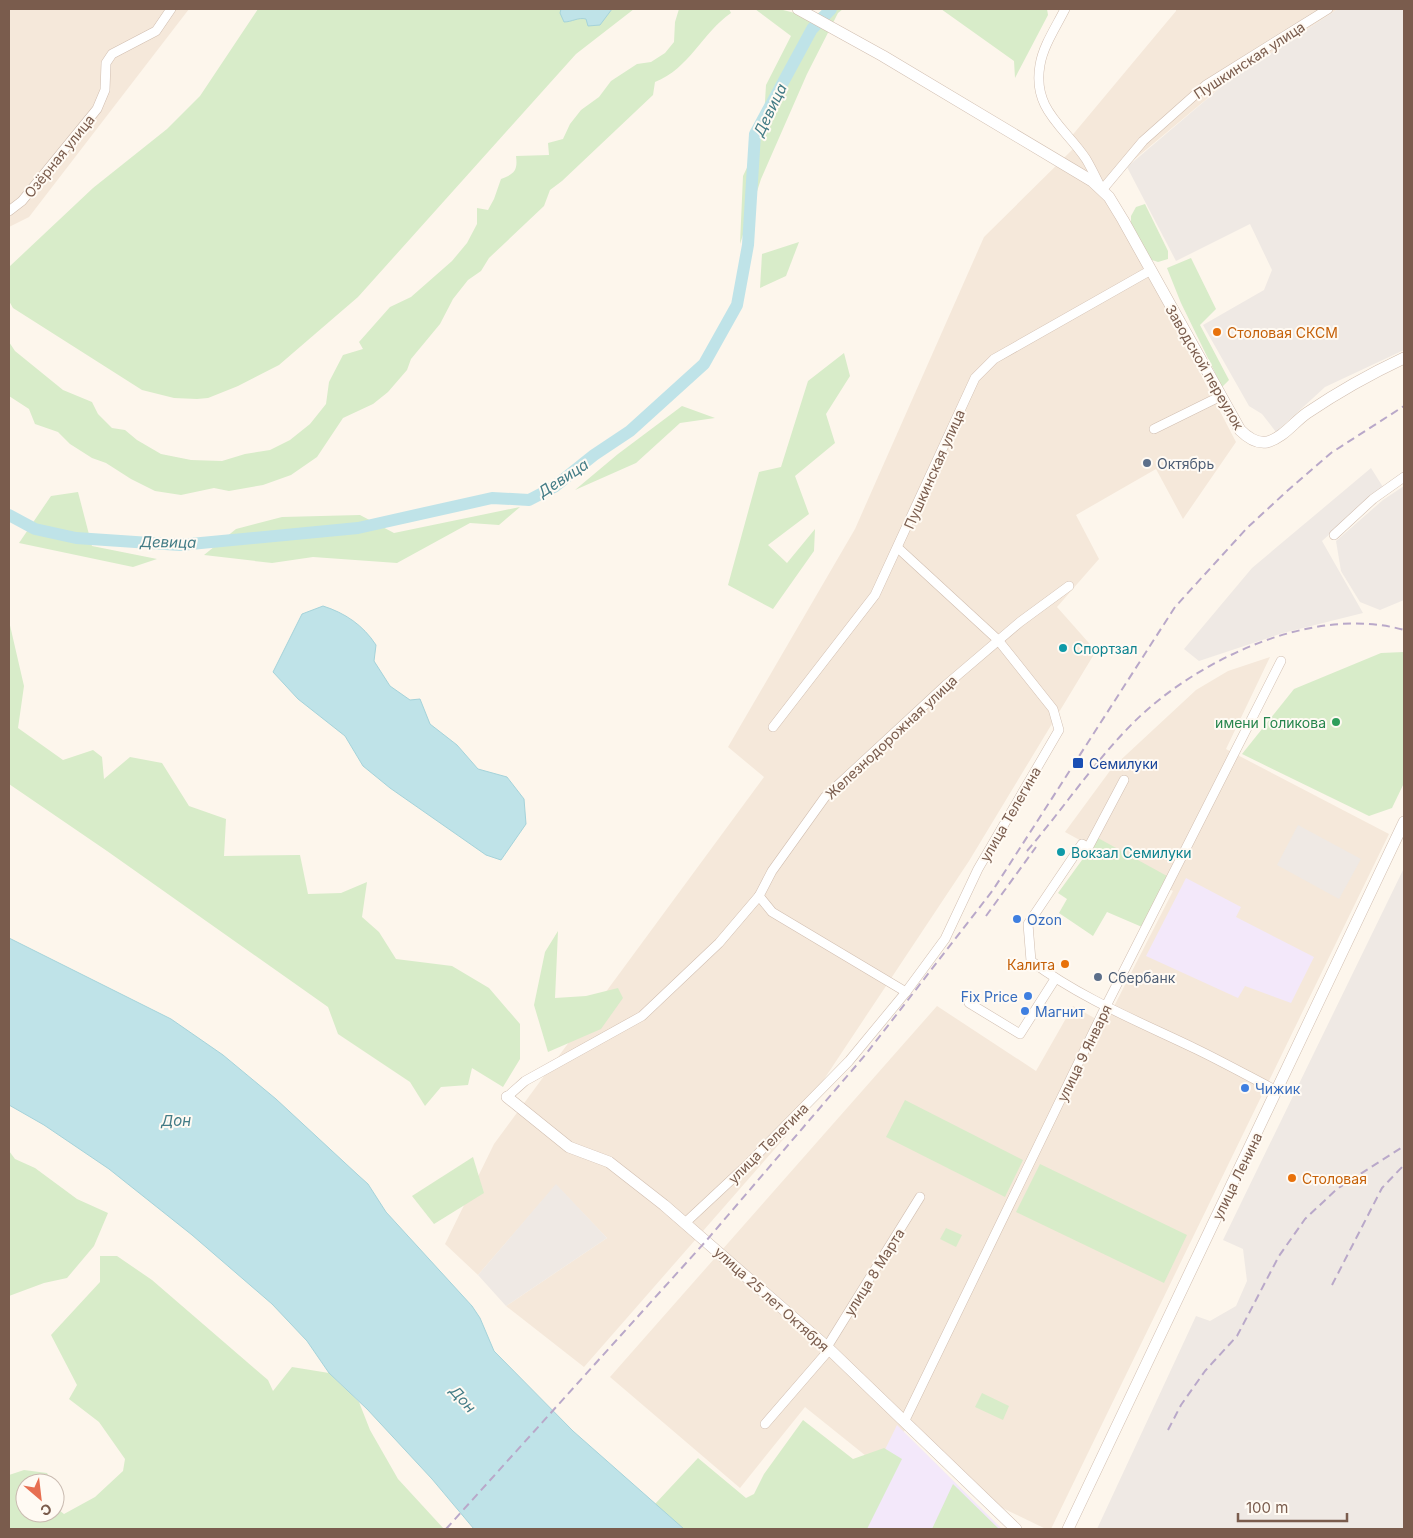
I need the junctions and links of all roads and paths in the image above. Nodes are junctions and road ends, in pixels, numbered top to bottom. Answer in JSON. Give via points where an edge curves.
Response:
{"nodes":[{"id":1,"x":171,"y":9,"type":"edge"},
{"id":2,"x":798,"y":9,"type":"edge"},
{"id":3,"x":1065,"y":9,"type":"edge"},
{"id":4,"x":1328,"y":9,"type":"edge"},
{"id":5,"x":1312,"y":13,"type":"edge"},
{"id":6,"x":1102,"y":190,"type":"junction"},
{"id":7,"x":9,"y":211,"type":"edge"},
{"id":8,"x":1150,"y":270,"type":"junction"},
{"id":9,"x":1404,"y":358,"type":"edge"},
{"id":10,"x":1221,"y":396,"type":"junction"},
{"id":11,"x":1154,"y":428,"type":"dead end"},
{"id":12,"x":1404,"y":477,"type":"edge"},
{"id":13,"x":1334,"y":535,"type":"dead end"},
{"id":14,"x":898,"y":548,"type":"junction"},
{"id":15,"x":1069,"y":586,"type":"dead end"},
{"id":16,"x":998,"y":640,"type":"junction"},
{"id":17,"x":1281,"y":661,"type":"dead end"},
{"id":18,"x":773,"y":728,"type":"dead end"},
{"id":19,"x":1124,"y":780,"type":"dead end"},
{"id":20,"x":1404,"y":822,"type":"edge"},
{"id":21,"x":759,"y":896,"type":"junction"},
{"id":22,"x":1055,"y":979,"type":"junction"},
{"id":23,"x":906,"y":992,"type":"junction"},
{"id":24,"x":969,"y":1003,"type":"dead end"},
{"id":25,"x":1106,"y":1006,"type":"junction"},
{"id":26,"x":1277,"y":1091,"type":"junction"},
{"id":27,"x":507,"y":1097,"type":"joint"},
{"id":28,"x":920,"y":1197,"type":"dead end"},
{"id":29,"x":685,"y":1223,"type":"junction"},
{"id":30,"x":828,"y":1349,"type":"junction"},
{"id":31,"x":905,"y":1420,"type":"junction"},
{"id":32,"x":764,"y":1424,"type":"dead end"},
{"id":33,"x":1016,"y":1529,"type":"edge"},
{"id":34,"x":1068,"y":1529,"type":"edge"}],
"edges":[{"from":1,"to":7,"type":"street","name":"Озёрная улица","via":[[156,31],[112,54],[106,63],[104,90],[97,109],[22,201]]},
{"from":2,"to":6,"type":"street","name":"Заводской переулок","via":[[883,56]]},
{"from":3,"to":6,"type":"street","via":[[1045,47],[1039,66],[1040,88],[1047,113],[1085,158]]},
{"from":4,"to":5,"type":"street","name":"Пушкинская улица"},
{"from":5,"to":6,"type":"street","name":"Пушкинская улица","via":[[1288,36],[1206,85],[1143,141]]},
{"from":6,"to":8,"type":"street","name":"Заводской переулок","via":[[1123,220]]},
{"from":8,"to":10,"type":"street","name":"Заводской переулок"},
{"from":8,"to":14,"type":"street","name":"Пушкинская улица","via":[[994,359],[974,378]]},
{"from":9,"to":10,"type":"street","name":"Заводской переулок","via":[[1358,380],[1304,415],[1278,438],[1265,443],[1248,438],[1240,430]]},
{"from":10,"to":11,"type":"street"},
{"from":12,"to":13,"type":"street","via":[[1373,499]]},
{"from":14,"to":16,"type":"street","name":"улица Телегина"},
{"from":14,"to":18,"type":"street","name":"Пушкинская улица","via":[[875,594],[856,622]]},
{"from":15,"to":16,"type":"street","name":"Железнодорожная улица"},
{"from":16,"to":21,"type":"street","name":"Железнодорожная улица","via":[[825,797],[772,871]]},
{"from":16,"to":23,"type":"street","name":"улица Телегина","via":[[1052,709],[1059,730],[978,869],[945,939]]},
{"from":17,"to":25,"type":"street","name":"улица 9 Января"},
{"from":19,"to":22,"type":"street","via":[[1088,848],[1082,844],[1028,924],[1031,961]]},
{"from":20,"to":26,"type":"street","name":"улица Ленина"},
{"from":21,"to":23,"type":"street","via":[[772,912]]},
{"from":21,"to":27,"type":"street","name":"Железнодорожная улица","via":[[720,943],[642,1016],[525,1082]]},
{"from":22,"to":24,"type":"street","via":[[1020,1034]]},
{"from":22,"to":25,"type":"street"},
{"from":23,"to":29,"type":"street","name":"улица Телегина","via":[[849,1061]]},
{"from":25,"to":26,"type":"street"},
{"from":25,"to":31,"type":"street","name":"улица 9 Января"},
{"from":26,"to":34,"type":"street","name":"улица Ленина"},
{"from":27,"to":29,"type":"street","name":"улица 25 лет Октября","via":[[569,1147],[609,1162]]},
{"from":28,"to":30,"type":"street","name":"улица 8 Марта"},
{"from":29,"to":30,"type":"street","name":"улица 25 лет Октября"},
{"from":30,"to":31,"type":"street","name":"улица 25 лет Октября"},
{"from":30,"to":32,"type":"street","name":"улица 8 Марта"},
{"from":31,"to":33,"type":"street","name":"улица 25 лет Октября"}]}
